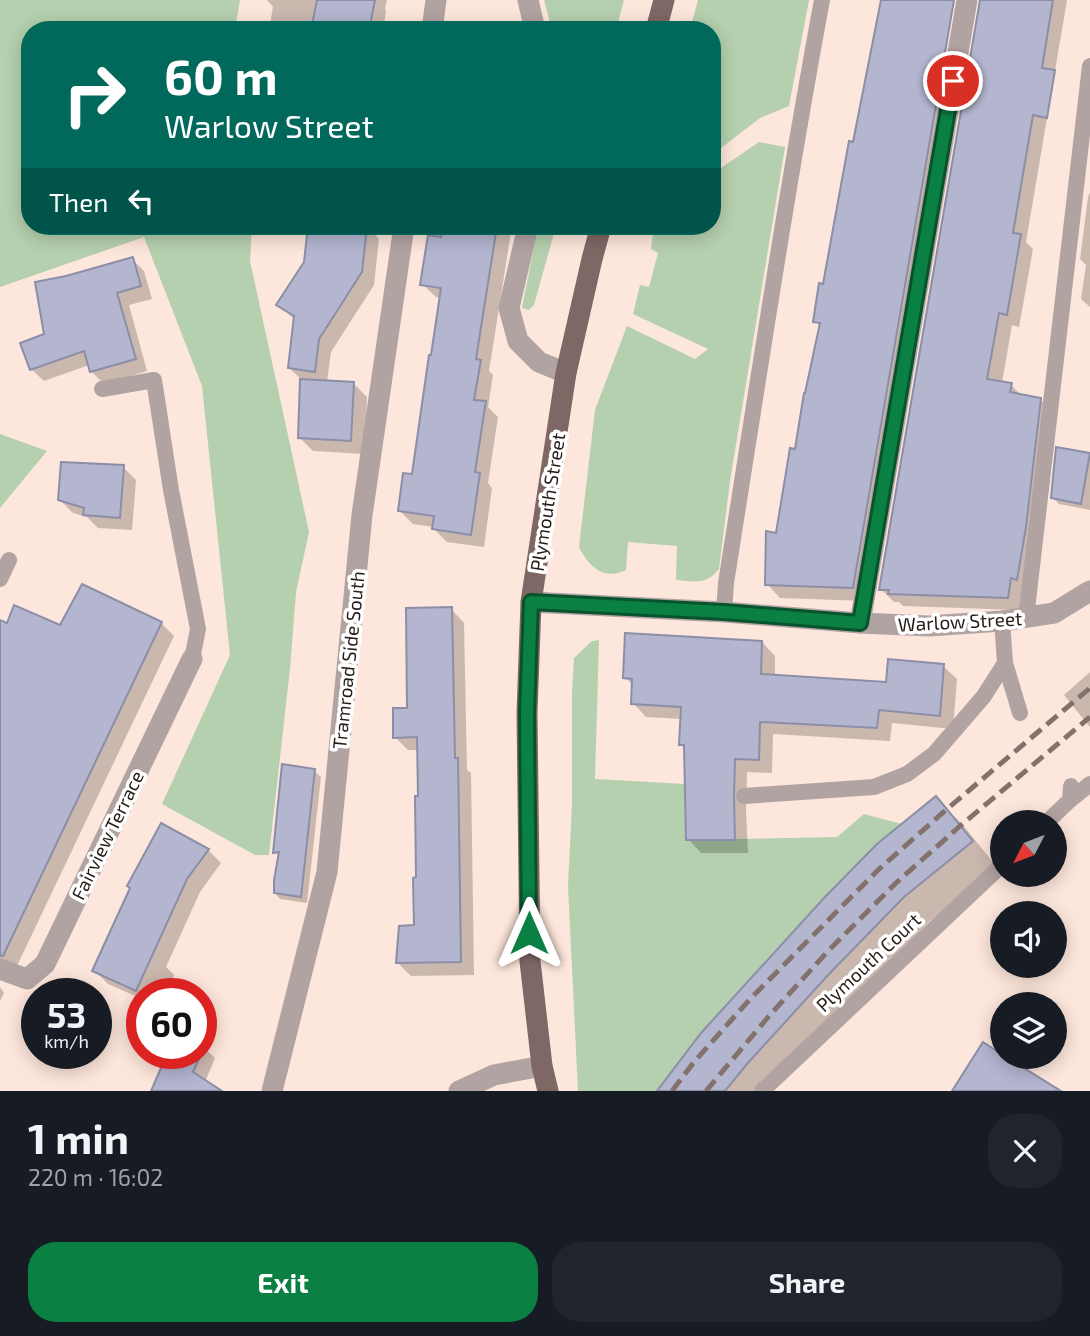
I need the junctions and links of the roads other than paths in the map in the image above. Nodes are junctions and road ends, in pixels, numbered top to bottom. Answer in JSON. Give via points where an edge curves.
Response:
{"nodes":[{"id":1,"x":436,"y":0,"type":"edge"},
{"id":2,"x":528,"y":0,"type":"edge"},
{"id":3,"x":664,"y":0,"type":"edge"},
{"id":4,"x":822,"y":0,"type":"edge"},
{"id":5,"x":967,"y":0,"type":"edge"},
{"id":6,"x":433,"y":21,"type":"edge"},
{"id":7,"x":533,"y":21,"type":"edge"},
{"id":8,"x":658,"y":21,"type":"edge"},
{"id":9,"x":1090,"y":66,"type":"edge"},
{"id":10,"x":403,"y":235,"type":"edge"},
{"id":11,"x":526,"y":235,"type":"edge"},
{"id":12,"x":599,"y":235,"type":"edge"},
{"id":13,"x":566,"y":373,"type":"junction"},
{"id":14,"x":102,"y":389,"type":"dead end"},
{"id":15,"x":9,"y":560,"type":"dead end"},
{"id":16,"x":0,"y":579,"type":"edge"},
{"id":17,"x":1090,"y":591,"type":"edge"},
{"id":18,"x":531,"y":602,"type":"junction"},
{"id":19,"x":724,"y":612,"type":"junction"},
{"id":20,"x":1026,"y":618,"type":"junction"},
{"id":21,"x":1002,"y":621,"type":"junction"},
{"id":22,"x":860,"y":623,"type":"junction"},
{"id":23,"x":192,"y":659,"type":"joint"},
{"id":24,"x":1005,"y":663,"type":"junction"},
{"id":25,"x":1020,"y":713,"type":"dead end"},
{"id":26,"x":1090,"y":784,"type":"edge"},
{"id":27,"x":744,"y":796,"type":"dead end"},
{"id":28,"x":1057,"y":810,"type":"edge"},
{"id":29,"x":990,"y":876,"type":"edge"},
{"id":30,"x":0,"y":969,"type":"edge"},
{"id":31,"x":541,"y":1066,"type":"junction"},
{"id":32,"x":272,"y":1091,"type":"edge"},
{"id":33,"x":459,"y":1091,"type":"edge"},
{"id":34,"x":548,"y":1091,"type":"edge"},
{"id":35,"x":762,"y":1091,"type":"edge"}],
"edges":[{"from":1,"to":6,"type":"street"},
{"from":2,"to":7,"type":"street"},
{"from":3,"to":8,"type":"main road"},
{"from":4,"to":19,"type":"lane"},
{"from":5,"to":22,"type":"street"},
{"from":9,"to":20,"type":"lane"},
{"from":10,"to":32,"type":"street","name":"Tramroad Side South","via":[[362,515],[327,872]]},
{"from":11,"to":13,"type":"street","via":[[509,308],[518,341],[539,362]]},
{"from":12,"to":13,"type":"main road","name":"Plymouth Street"},
{"from":13,"to":18,"type":"main road","name":"Plymouth Street"},
{"from":14,"to":23,"type":"lane","via":[[153,380],[198,629]]},
{"from":15,"to":16,"type":"lane"},
{"from":17,"to":20,"type":"street","name":"Warlow Street","via":[[1054,613]]},
{"from":18,"to":19,"type":"street","name":"Warlow Street"},
{"from":18,"to":31,"type":"main road","name":"Plymouth Street","via":[[527,713],[530,961]]},
{"from":19,"to":22,"type":"street","name":"Warlow Street"},
{"from":20,"to":21,"type":"street","name":"Warlow Street"},
{"from":21,"to":22,"type":"street","name":"Warlow Street","via":[[929,626]]},
{"from":21,"to":24,"type":"lane"},
{"from":23,"to":30,"type":"street","name":"Fairview Terrace","via":[[45,964],[27,979]]},
{"from":24,"to":25,"type":"lane"},
{"from":24,"to":27,"type":"lane","via":[[984,696],[934,754],[907,774],[874,787]]},
{"from":26,"to":28,"type":"lane","via":[[1071,793]]},
{"from":29,"to":35,"type":"lane","name":"Plymouth Court"},
{"from":31,"to":33,"type":"street","via":[[494,1076]]},
{"from":31,"to":34,"type":"main road","name":"Plymouth Street"}]}
